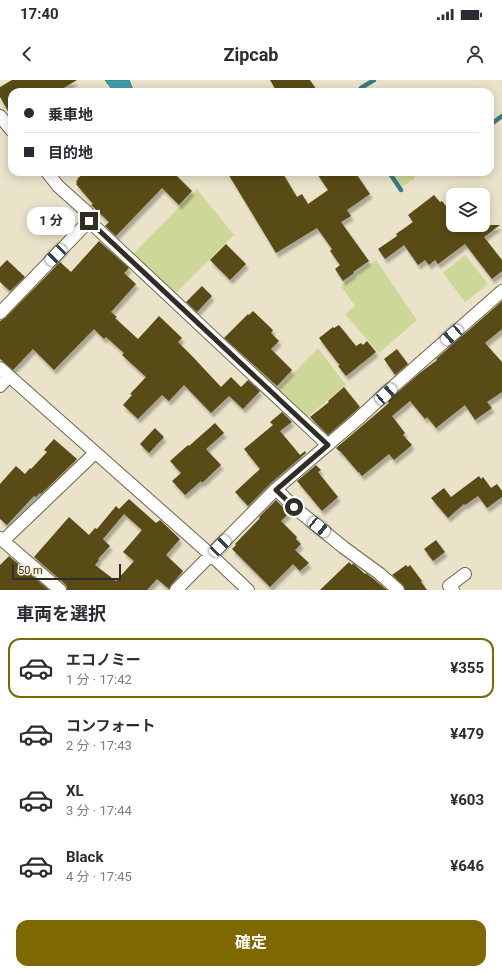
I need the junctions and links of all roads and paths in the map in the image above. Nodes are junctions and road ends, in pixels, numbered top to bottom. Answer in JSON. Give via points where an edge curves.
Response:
{"nodes":[{"id":1,"x":0,"y":116,"type":"edge"},
{"id":2,"x":8,"y":126,"type":"edge"},
{"id":3,"x":50,"y":176,"type":"edge"},
{"id":4,"x":89,"y":221,"type":"junction"},
{"id":5,"x":502,"y":291,"type":"edge"},
{"id":6,"x":0,"y":313,"type":"edge"},
{"id":7,"x":4,"y":372,"type":"edge"},
{"id":8,"x":0,"y":386,"type":"edge"},
{"id":9,"x":328,"y":445,"type":"junction"},
{"id":10,"x":95,"y":453,"type":"junction"},
{"id":11,"x":276,"y":490,"type":"junction"},
{"id":12,"x":2,"y":539,"type":"edge"},
{"id":13,"x":210,"y":555,"type":"junction"},
{"id":14,"x":465,"y":574,"type":"dead end"},
{"id":15,"x":60,"y":590,"type":"edge"},
{"id":16,"x":176,"y":590,"type":"edge"},
{"id":17,"x":248,"y":590,"type":"edge"},
{"id":18,"x":398,"y":590,"type":"edge"},
{"id":19,"x":452,"y":590,"type":"edge"}],
"edges":[{"from":1,"to":2,"type":"street"},
{"from":3,"to":4,"type":"street","via":[[87,212]]},
{"from":4,"to":6,"type":"street"},
{"from":4,"to":9,"type":"street"},
{"from":5,"to":9,"type":"street"},
{"from":7,"to":8,"type":"street"},
{"from":7,"to":10,"type":"street"},
{"from":9,"to":11,"type":"street"},
{"from":10,"to":12,"type":"street"},
{"from":10,"to":13,"type":"street"},
{"from":11,"to":13,"type":"street"},
{"from":11,"to":18,"type":"street"},
{"from":12,"to":15,"type":"street"},
{"from":13,"to":16,"type":"street"},
{"from":13,"to":17,"type":"street"},
{"from":14,"to":19,"type":"street","via":[[449,586]]}]}
